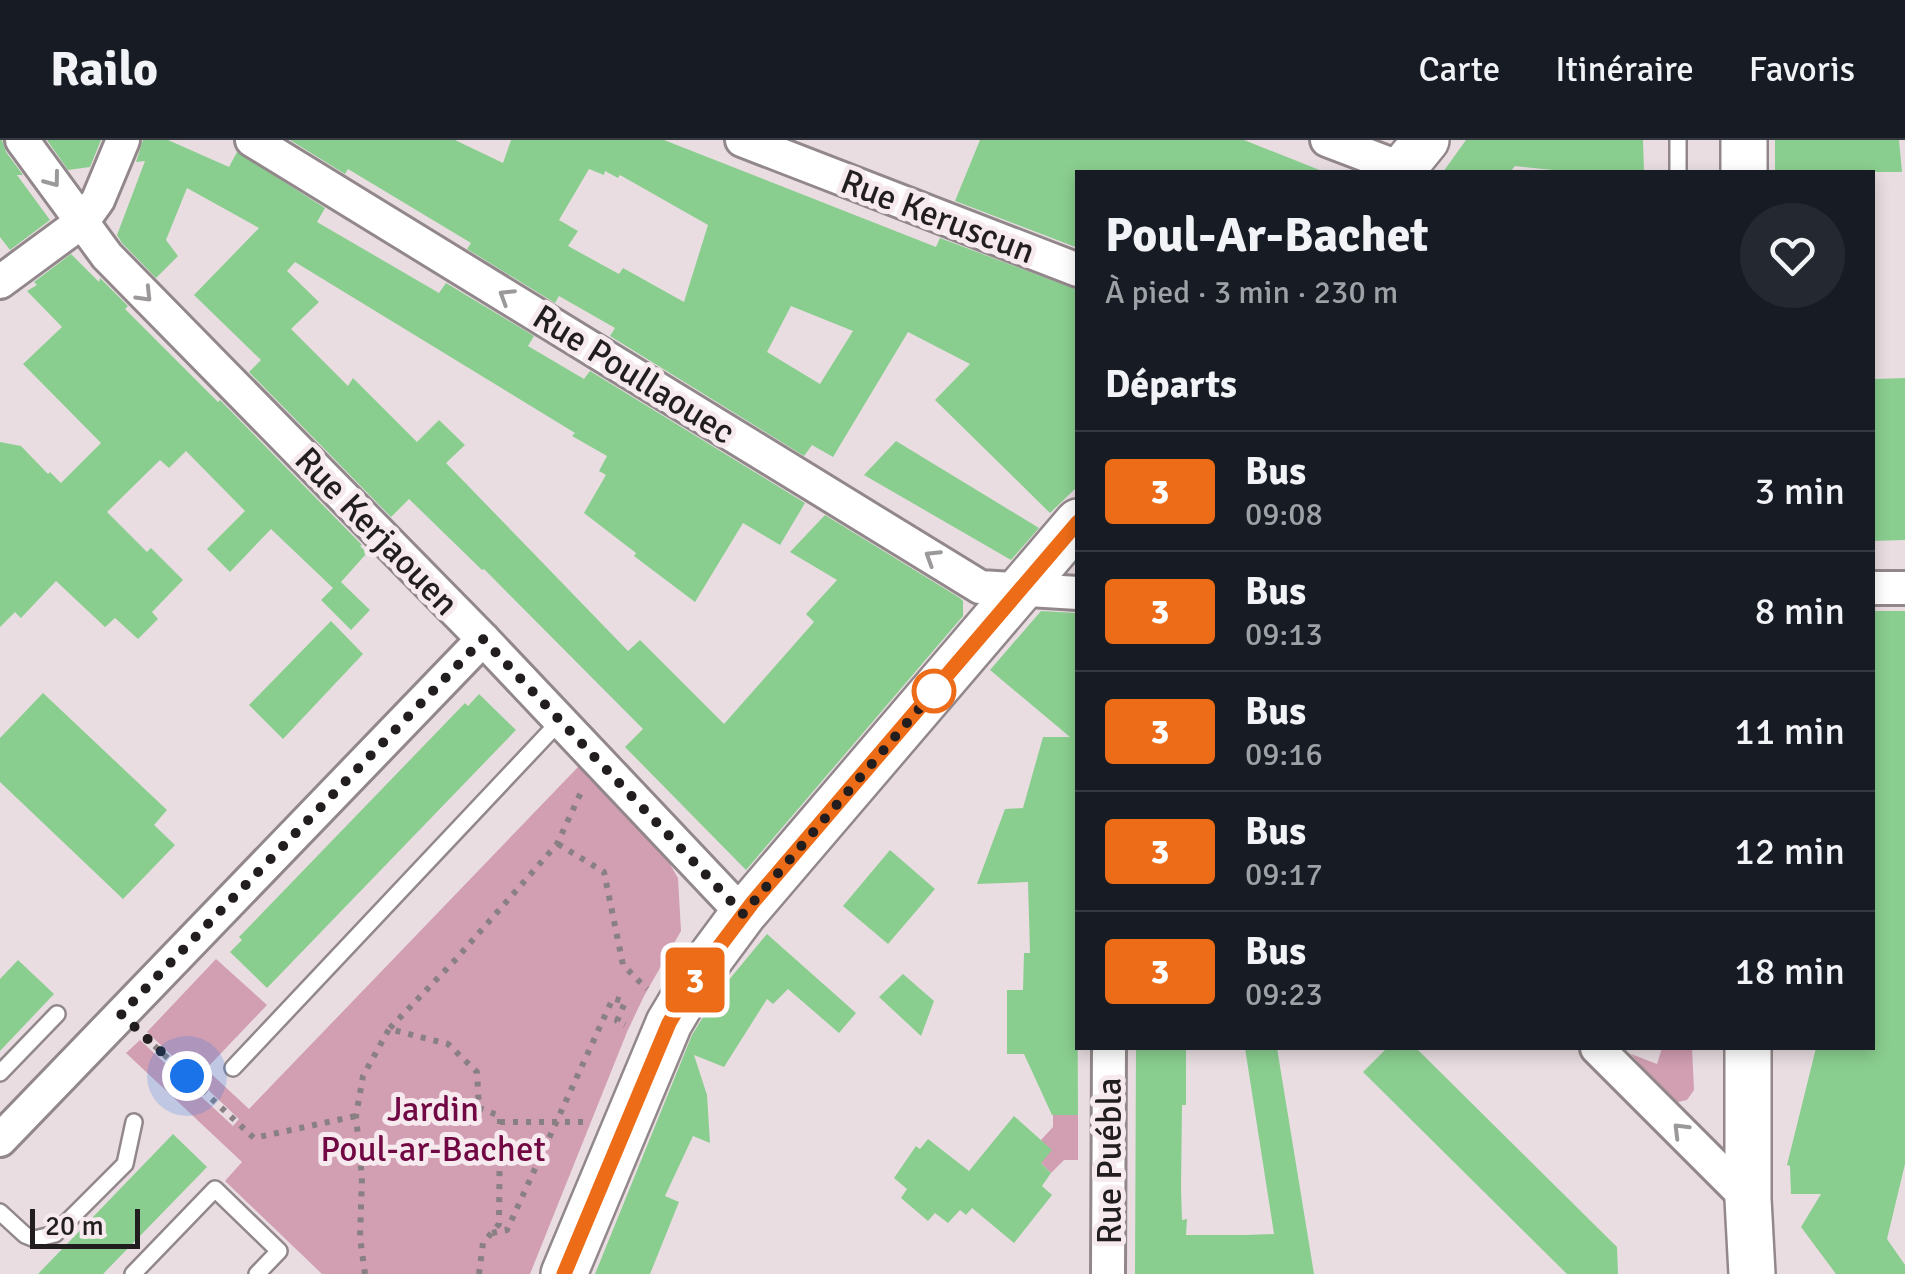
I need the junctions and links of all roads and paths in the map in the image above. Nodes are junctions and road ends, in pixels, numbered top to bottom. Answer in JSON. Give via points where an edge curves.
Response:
{"nodes":[{"id":1,"x":22,"y":140,"type":"edge"},
{"id":2,"x":123,"y":140,"type":"edge"},
{"id":3,"x":252,"y":140,"type":"edge"},
{"id":4,"x":742,"y":140,"type":"edge"},
{"id":5,"x":1326,"y":140,"type":"edge"},
{"id":6,"x":1678,"y":140,"type":"edge"},
{"id":7,"x":1744,"y":140,"type":"edge"},
{"id":8,"x":1410,"y":161,"type":"edge"},
{"id":9,"x":1678,"y":170,"type":"edge"},
{"id":10,"x":1744,"y":170,"type":"edge"},
{"id":11,"x":83,"y":221,"type":"junction"},
{"id":12,"x":1075,"y":269,"type":"edge"},
{"id":13,"x":0,"y":282,"type":"edge"},
{"id":14,"x":1075,"y":527,"type":"edge"},
{"id":15,"x":1875,"y":588,"type":"edge"},
{"id":16,"x":1905,"y":588,"type":"edge"},
{"id":17,"x":1021,"y":589,"type":"junction"},
{"id":18,"x":1075,"y":593,"type":"edge"},
{"id":19,"x":483,"y":639,"type":"junction"},
{"id":20,"x":560,"y":721,"type":"junction"},
{"id":21,"x":589,"y":775,"type":"dead end"},
{"id":22,"x":558,"y":844,"type":"junction"},
{"id":23,"x":743,"y":914,"type":"junction"},
{"id":24,"x":648,"y":990,"type":"dead end"},
{"id":25,"x":612,"y":998,"type":"dead end"},
{"id":26,"x":57,"y":1014,"type":"dead end"},
{"id":27,"x":121,"y":1014,"type":"junction"},
{"id":28,"x":389,"y":1029,"type":"junction"},
{"id":29,"x":1109,"y":1050,"type":"edge"},
{"id":30,"x":1599,"y":1050,"type":"edge"},
{"id":31,"x":1748,"y":1050,"type":"edge"},
{"id":32,"x":233,"y":1068,"type":"dead end"},
{"id":33,"x":0,"y":1074,"type":"edge"},
{"id":34,"x":356,"y":1116,"type":"junction"},
{"id":35,"x":134,"y":1122,"type":"dead end"},
{"id":36,"x":500,"y":1122,"type":"junction"},
{"id":37,"x":556,"y":1122,"type":"junction"},
{"id":38,"x":591,"y":1122,"type":"dead end"},
{"id":39,"x":0,"y":1140,"type":"edge"},
{"id":40,"x":1748,"y":1199,"type":"junction"},
{"id":41,"x":0,"y":1212,"type":"edge"},
{"id":42,"x":491,"y":1233,"type":"junction"},
{"id":43,"x":133,"y":1274,"type":"edge"},
{"id":44,"x":256,"y":1274,"type":"edge"},
{"id":45,"x":365,"y":1274,"type":"edge"},
{"id":46,"x":478,"y":1274,"type":"edge"},
{"id":47,"x":564,"y":1274,"type":"edge"},
{"id":48,"x":1108,"y":1274,"type":"edge"},
{"id":49,"x":1752,"y":1274,"type":"edge"}],
"edges":[{"from":1,"to":11,"type":"street","name":"Rue Kerjaouen","one_way":true},
{"from":2,"to":11,"type":"street"},
{"from":17,"to":3,"type":"street","name":"Rue Poullaouec","one_way":true,"via":[[980,587]]},
{"from":4,"to":12,"type":"street","name":"Rue Keruscun"},
{"from":5,"to":8,"type":"street"},
{"from":6,"to":9,"type":"lane"},
{"from":7,"to":10,"type":"street"},
{"from":11,"to":13,"type":"street"},
{"from":11,"to":19,"type":"street","name":"Rue Kerjaouen","one_way":true,"via":[[106,256]]},
{"from":14,"to":17,"type":"street"},
{"from":15,"to":16,"type":"street"},
{"from":17,"to":18,"type":"street","name":"Rue Poullaouec"},
{"from":17,"to":23,"type":"street"},
{"from":19,"to":20,"type":"street","name":"Rue Kerjaouen"},
{"from":19,"to":27,"type":"street"},
{"from":20,"to":23,"type":"street","name":"Rue Kerjaouen"},
{"from":20,"to":32,"type":"lane"},
{"from":21,"to":22,"type":"path"},
{"from":22,"to":24,"type":"path","via":[[604,872],[622,964]]},
{"from":22,"to":28,"type":"path"},
{"from":23,"to":47,"type":"street","via":[[669,1023]]},
{"from":25,"to":37,"type":"path"},
{"from":26,"to":33,"type":"lane"},
{"from":27,"to":34,"type":"path","via":[[254,1138]]},
{"from":27,"to":39,"type":"street"},
{"from":28,"to":34,"type":"path","via":[[363,1076]]},
{"from":28,"to":36,"type":"path","via":[[448,1044],[477,1072],[479,1108]]},
{"from":29,"to":48,"type":"street","name":"Rue Puébla"},
{"from":40,"to":30,"type":"street","one_way":true},
{"from":31,"to":40,"type":"street"},
{"from":34,"to":45,"type":"path"},
{"from":35,"to":41,"type":"lane","via":[[125,1164],[56,1234],[35,1239]]},
{"from":36,"to":37,"type":"path"},
{"from":36,"to":42,"type":"path","via":[[499,1224]]},
{"from":37,"to":38,"type":"path"},
{"from":37,"to":42,"type":"path","via":[[507,1230]]},
{"from":40,"to":49,"type":"street"},
{"from":42,"to":46,"type":"path","via":[[482,1243]]},
{"from":43,"to":44,"type":"lane","via":[[216,1190],[279,1251]]}]}
